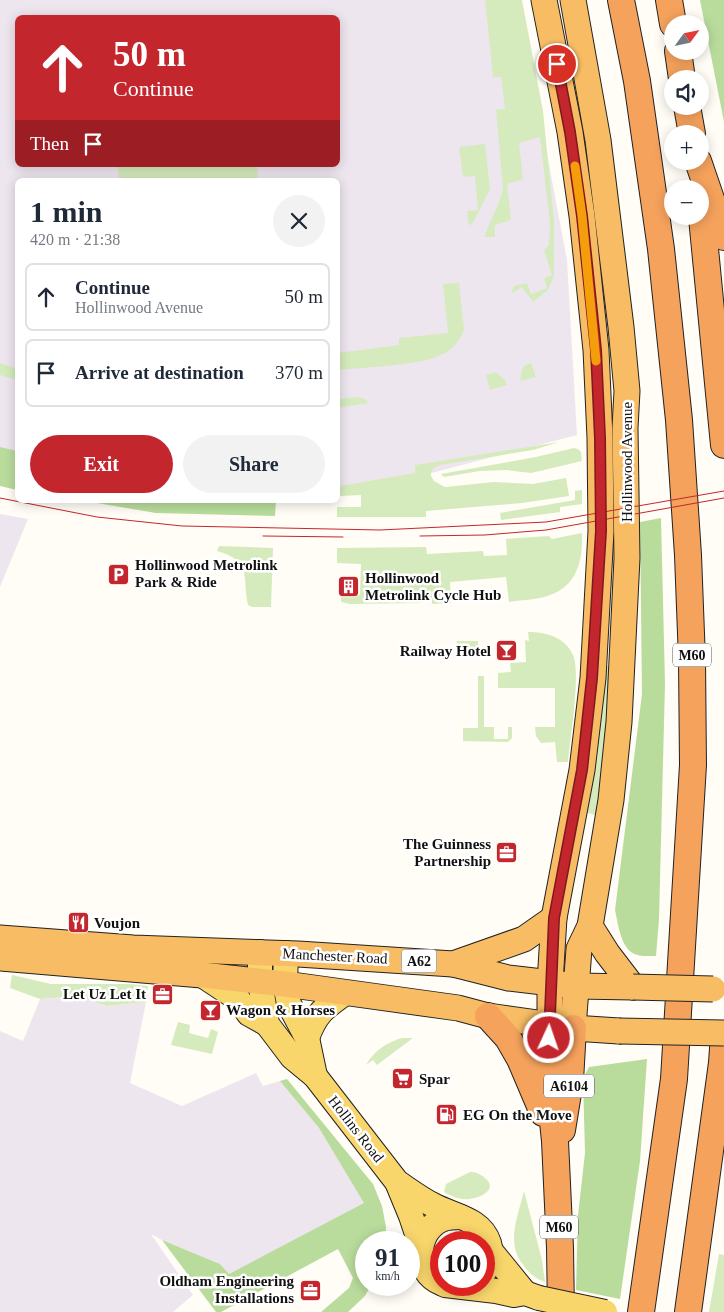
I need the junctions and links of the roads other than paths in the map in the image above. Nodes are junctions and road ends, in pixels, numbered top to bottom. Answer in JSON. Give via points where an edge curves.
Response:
{"nodes":[{"id":1,"x":544,"y":0,"type":"edge"},
{"id":2,"x":573,"y":0,"type":"edge"},
{"id":3,"x":621,"y":0,"type":"edge"},
{"id":4,"x":669,"y":0,"type":"edge"},
{"id":5,"x":672,"y":15,"type":"edge"},
{"id":6,"x":700,"y":170,"type":"edge"},
{"id":7,"x":703,"y":225,"type":"edge"},
{"id":8,"x":724,"y":236,"type":"edge"},
{"id":9,"x":724,"y":445,"type":"edge"},
{"id":10,"x":554,"y":918,"type":"junction"},
{"id":11,"x":590,"y":926,"type":"junction"},
{"id":12,"x":2,"y":948,"type":"edge"},
{"id":13,"x":260,"y":952,"type":"junction"},
{"id":14,"x":286,"y":954,"type":"junction"},
{"id":15,"x":453,"y":964,"type":"junction"},
{"id":16,"x":202,"y":975,"type":"junction"},
{"id":17,"x":260,"y":982,"type":"junction"},
{"id":18,"x":550,"y":983,"type":"junction"},
{"id":19,"x":285,"y":984,"type":"junction"},
{"id":20,"x":577,"y":986,"type":"junction"},
{"id":21,"x":633,"y":987,"type":"junction"},
{"id":22,"x":720,"y":990,"type":"edge"},
{"id":23,"x":345,"y":993,"type":"junction"},
{"id":24,"x":488,"y":1016,"type":"junction"},
{"id":25,"x":267,"y":1024,"type":"junction"},
{"id":26,"x":562,"y":1026,"type":"junction"},
{"id":27,"x":724,"y":1034,"type":"edge"},
{"id":28,"x":306,"y":1038,"type":"junction"},
{"id":29,"x":315,"y":1076,"type":"junction"},
{"id":30,"x":543,"y":1093,"type":"junction"},
{"id":31,"x":555,"y":1141,"type":"junction"},
{"id":32,"x":397,"y":1182,"type":"junction"},
{"id":33,"x":461,"y":1218,"type":"junction"},
{"id":34,"x":483,"y":1231,"type":"edge"},
{"id":35,"x":421,"y":1246,"type":"junction"},
{"id":36,"x":495,"y":1255,"type":"edge"},
{"id":37,"x":430,"y":1275,"type":"edge"},
{"id":38,"x":495,"y":1291,"type":"edge"},
{"id":39,"x":532,"y":1296,"type":"junction"},
{"id":40,"x":561,"y":1312,"type":"edge"},
{"id":41,"x":605,"y":1312,"type":"edge"},
{"id":42,"x":641,"y":1312,"type":"edge"},
{"id":43,"x":688,"y":1312,"type":"edge"}],
"edges":[{"from":1,"to":10,"type":"highway","name":"Hollinwood Avenue","number":"A6104","via":[[570,132],[582,216],[596,350],[600,438],[601,531],[592,678],[582,770]]},
{"from":2,"to":11,"type":"highway","name":"Hollinwood Avenue","via":[[598,140],[627,392],[628,558],[619,722],[611,800]]},
{"from":3,"to":42,"type":"highway","number":"M60","via":[[637,80],[660,240],[675,382],[692,660],[693,765],[674,1079]]},
{"from":4,"to":5,"type":"highway"},
{"from":6,"to":8,"type":"highway"},
{"from":7,"to":9,"type":"highway"},
{"from":10,"to":15,"type":"highway","via":[[524,939]]},
{"from":10,"to":18,"type":"highway","number":"A6104"},
{"from":11,"to":20,"type":"highway","name":"Hollinwood Avenue","via":[[579,949]]},
{"from":11,"to":21,"type":"highway"},
{"from":12,"to":13,"type":"highway","name":"Manchester Road","number":"A62"},
{"from":12,"to":16,"type":"highway","name":"Manchester Road","number":"A62"},
{"from":13,"to":14,"type":"highway","name":"Manchester Road","number":"A62"},
{"from":13,"to":17,"type":"main road","name":"Hollins Road"},
{"from":14,"to":15,"type":"highway","name":"Manchester Road","number":"A62"},
{"from":14,"to":19,"type":"main road","name":"Hollins Road"},
{"from":15,"to":18,"type":"highway","name":"Manchester Road","number":"A62","via":[[508,978]]},
{"from":16,"to":17,"type":"highway","name":"Manchester Road","number":"A62"},
{"from":16,"to":25,"type":"main road","via":[[238,999],[250,1014]]},
{"from":17,"to":19,"type":"highway","name":"Manchester Road","number":"A62"},
{"from":17,"to":25,"type":"main road","name":"Hollins Road"},
{"from":18,"to":20,"type":"highway","name":"Manchester Road","number":"A62"},
{"from":18,"to":26,"type":"highway","number":"A6104"},
{"from":19,"to":23,"type":"highway","name":"Manchester Road","number":"A62"},
{"from":19,"to":28,"type":"main road","name":"Hollins Road","via":[[289,1004]]},
{"from":20,"to":21,"type":"highway","name":"Manchester Road","number":"A62"},
{"from":20,"to":26,"type":"highway","name":"Hollinwood Avenue"},
{"from":21,"to":22,"type":"highway","name":"Manchester Road","number":"A62","bridge":true},
{"from":23,"to":24,"type":"highway","name":"Manchester Road","number":"A62","via":[[458,1008]]},
{"from":23,"to":28,"type":"main road","via":[[318,1013]]},
{"from":24,"to":26,"type":"highway","name":"Manchester Road","number":"A62"},
{"from":24,"to":30,"type":"highway","via":[[508,1038]]},
{"from":25,"to":29,"type":"main road","name":"Hollins Road","via":[[292,1057]]},
{"from":26,"to":27,"type":"highway","name":"Manchester Road","number":"A62","bridge":true},
{"from":26,"to":30,"type":"highway","number":"A6104","via":[[547,1062]]},
{"from":26,"to":31,"type":"highway","number":"A6104","via":[[570,1080],[563,1127]]},
{"from":27,"to":43,"type":"highway"},
{"from":28,"to":29,"type":"main road","name":"Hollins Road"},
{"from":29,"to":32,"type":"main road","name":"Hollins Road"},
{"from":30,"to":31,"type":"highway","number":"M60"},
{"from":31,"to":40,"type":"highway","number":"M60"},
{"from":32,"to":33,"type":"main road","name":"Hollins Road"},
{"from":32,"to":35,"type":"main road","name":"Hollins Road"},
{"from":33,"to":34,"type":"main road","name":"Hollins Road","via":[[468,1219]]},
{"from":33,"to":35,"type":"main road","via":[[451,1217],[432,1226]]},
{"from":35,"to":37,"type":"main road","name":"Hollins Road","via":[[423,1266]]},
{"from":36,"to":39,"type":"main road","name":"Hollins Road"},
{"from":38,"to":39,"type":"main road","name":"Hollins Road"},
{"from":39,"to":41,"type":"main road","name":"Hollins Road","bridge":true}]}
